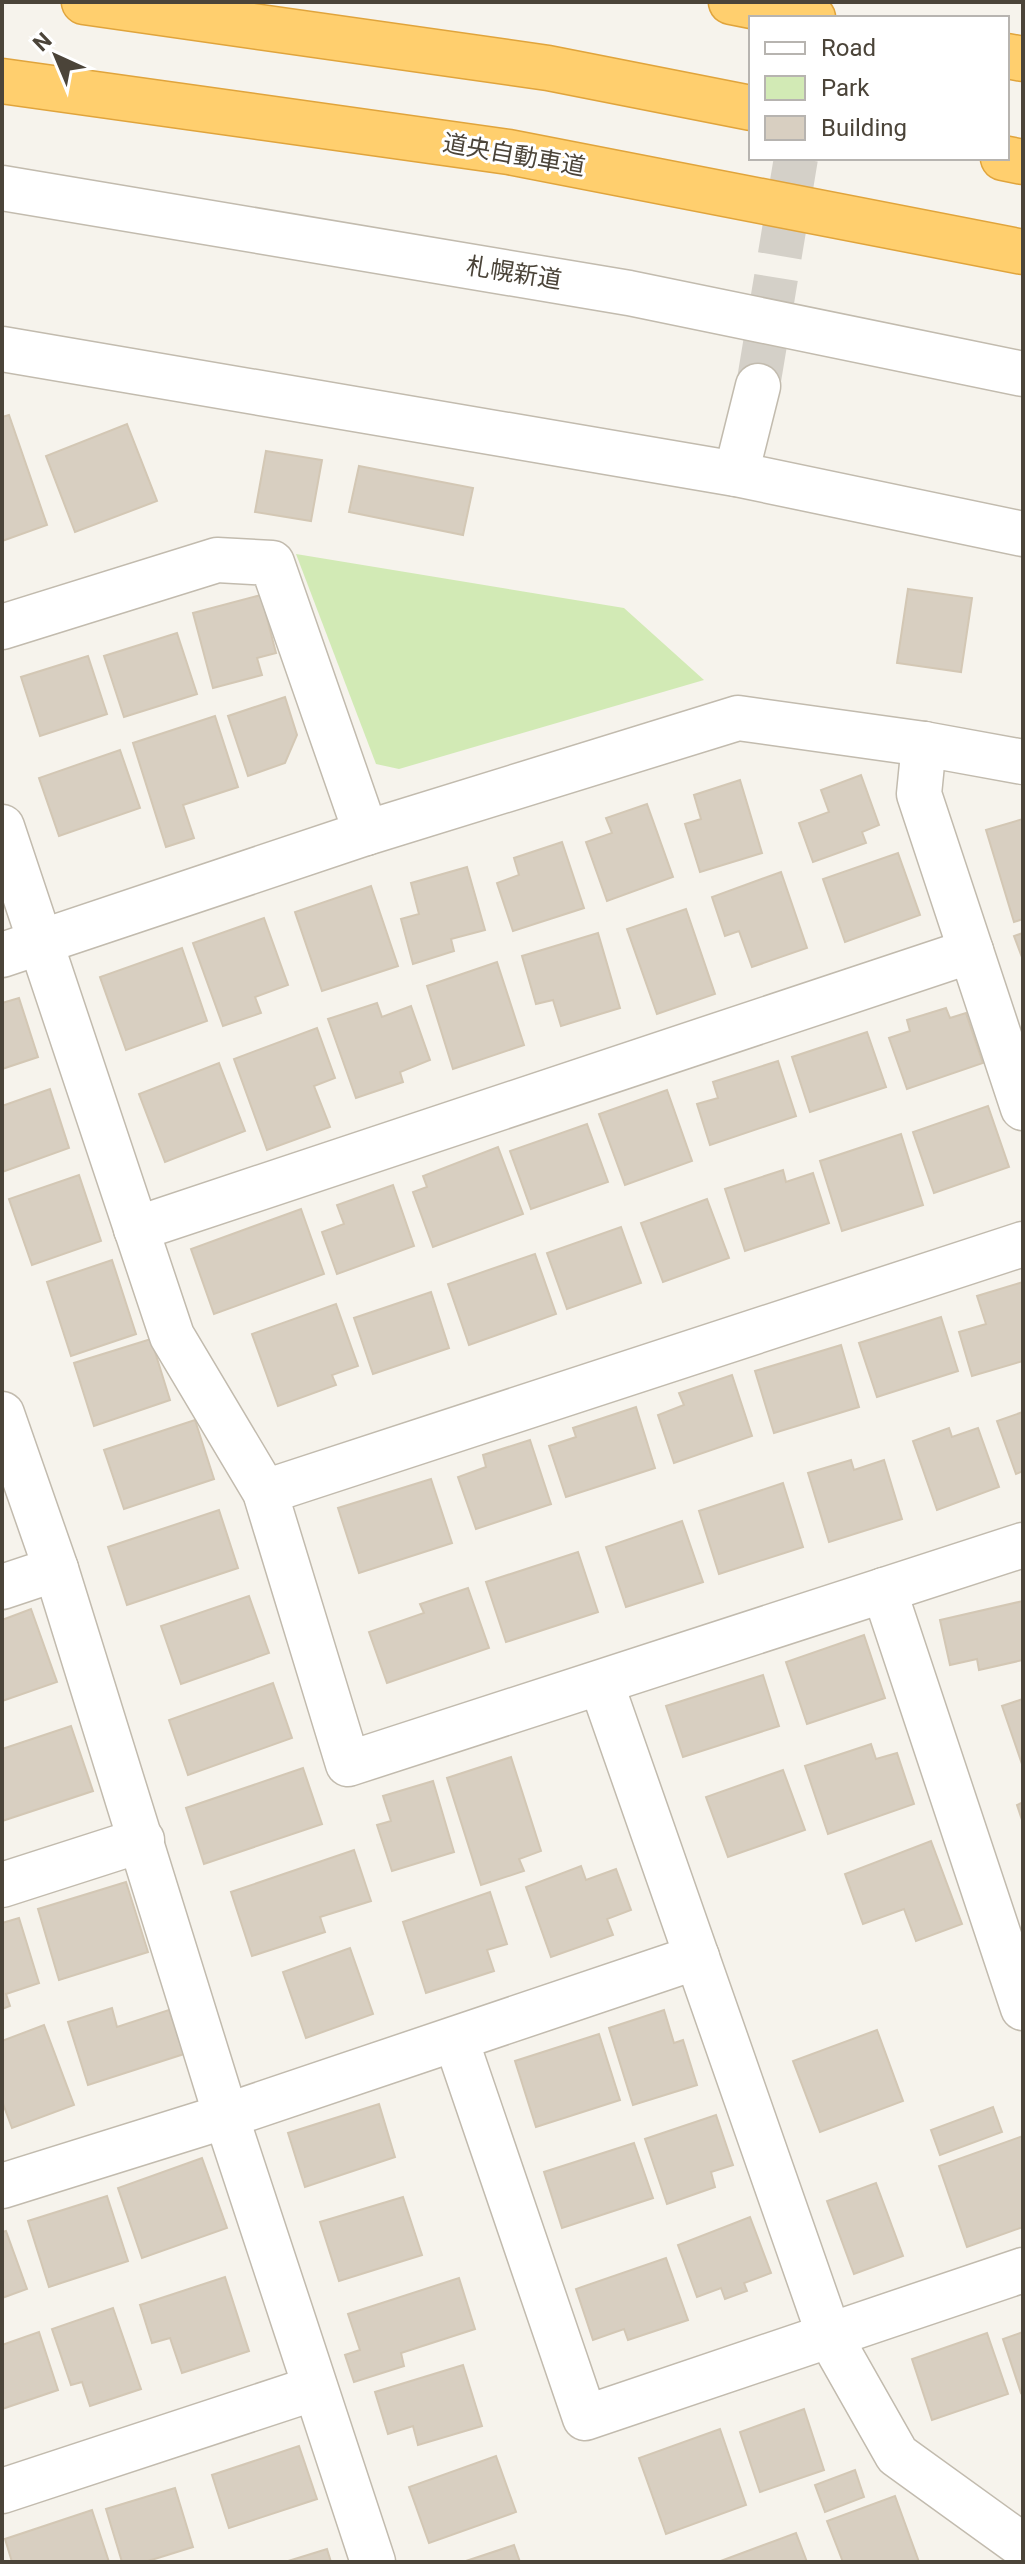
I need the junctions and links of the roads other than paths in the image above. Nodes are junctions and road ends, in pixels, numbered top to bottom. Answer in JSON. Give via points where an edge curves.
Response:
{"nodes":[{"id":1,"x":84,"y":2,"type":"edge"},
{"id":2,"x":731,"y":2,"type":"edge"},
{"id":3,"x":803,"y":16,"type":"edge"},
{"id":4,"x":2,"y":81,"type":"edge"},
{"id":5,"x":749,"y":108,"type":"edge"},
{"id":6,"x":5,"y":189,"type":"edge"},
{"id":7,"x":1023,"y":252,"type":"edge"},
{"id":8,"x":2,"y":349,"type":"edge"},
{"id":9,"x":1023,"y":374,"type":"edge"},
{"id":10,"x":758,"y":386,"type":"tunnel mouth"},
{"id":11,"x":736,"y":474,"type":"junction"},
{"id":12,"x":1023,"y":534,"type":"edge"},
{"id":13,"x":2,"y":627,"type":"edge"},
{"id":14,"x":924,"y":744,"type":"junction"},
{"id":15,"x":1023,"y":762,"type":"edge"},
{"id":16,"x":2,"y":827,"type":"edge"},
{"id":17,"x":366,"y":833,"type":"junction"},
{"id":18,"x":21,"y":949,"type":"edge"},
{"id":19,"x":971,"y":951,"type":"junction"},
{"id":20,"x":1023,"y":1108,"type":"edge"},
{"id":21,"x":136,"y":1229,"type":"junction"},
{"id":22,"x":1023,"y":1244,"type":"edge"},
{"id":23,"x":2,"y":1414,"type":"edge"},
{"id":24,"x":265,"y":1492,"type":"junction"},
{"id":25,"x":1023,"y":1545,"type":"edge"},
{"id":26,"x":56,"y":1569,"type":"junction"},
{"id":27,"x":2,"y":1587,"type":"edge"},
{"id":28,"x":884,"y":1590,"type":"junction"},
{"id":29,"x":601,"y":1683,"type":"junction"},
{"id":30,"x":142,"y":1840,"type":"junction"},
{"id":31,"x":2,"y":1885,"type":"edge"},
{"id":32,"x":697,"y":1957,"type":"junction"},
{"id":33,"x":1023,"y":2008,"type":"edge"},
{"id":34,"x":456,"y":2040,"type":"junction"},
{"id":35,"x":226,"y":2116,"type":"junction"},
{"id":36,"x":2,"y":2186,"type":"edge"},
{"id":37,"x":1023,"y":2270,"type":"edge"},
{"id":38,"x":829,"y":2335,"type":"junction"},
{"id":39,"x":315,"y":2388,"type":"junction"},
{"id":40,"x":2,"y":2491,"type":"edge"},
{"id":41,"x":1023,"y":2546,"type":"edge"},
{"id":42,"x":373,"y":2562,"type":"edge"}],
"edges":[{"from":1,"to":5,"type":"highway","via":[[548,68]]},
{"from":2,"to":3,"type":"highway"},
{"from":4,"to":7,"type":"highway","name":"道央自動車道","via":[[509,152]]},
{"from":6,"to":9,"type":"street","name":"札幌新道","via":[[629,293]]},
{"from":8,"to":11,"type":"street"},
{"from":10,"to":11,"type":"street"},
{"from":11,"to":12,"type":"street"},
{"from":13,"to":17,"type":"street","via":[[217,560],[272,563]]},
{"from":14,"to":15,"type":"street"},
{"from":14,"to":17,"type":"street","via":[[738,718]]},
{"from":14,"to":19,"type":"street","via":[[919,794]]},
{"from":16,"to":18,"type":"street"},
{"from":17,"to":18,"type":"street"},
{"from":18,"to":21,"type":"street"},
{"from":19,"to":20,"type":"street"},
{"from":19,"to":21,"type":"street"},
{"from":21,"to":24,"type":"street","via":[[172,1336]]},
{"from":22,"to":24,"type":"street"},
{"from":23,"to":26,"type":"street"},
{"from":24,"to":29,"type":"street","via":[[348,1764]]},
{"from":25,"to":28,"type":"street"},
{"from":26,"to":27,"type":"street"},
{"from":26,"to":30,"type":"street"},
{"from":28,"to":29,"type":"street"},
{"from":28,"to":33,"type":"street"},
{"from":29,"to":32,"type":"street"},
{"from":30,"to":31,"type":"street"},
{"from":30,"to":35,"type":"street"},
{"from":32,"to":34,"type":"street"},
{"from":32,"to":38,"type":"street"},
{"from":34,"to":35,"type":"street"},
{"from":34,"to":38,"type":"street","via":[[585,2418]]},
{"from":35,"to":36,"type":"street"},
{"from":35,"to":39,"type":"street"},
{"from":37,"to":38,"type":"street"},
{"from":38,"to":41,"type":"street","via":[[897,2455]]},
{"from":39,"to":40,"type":"street"},
{"from":39,"to":42,"type":"street"}]}
